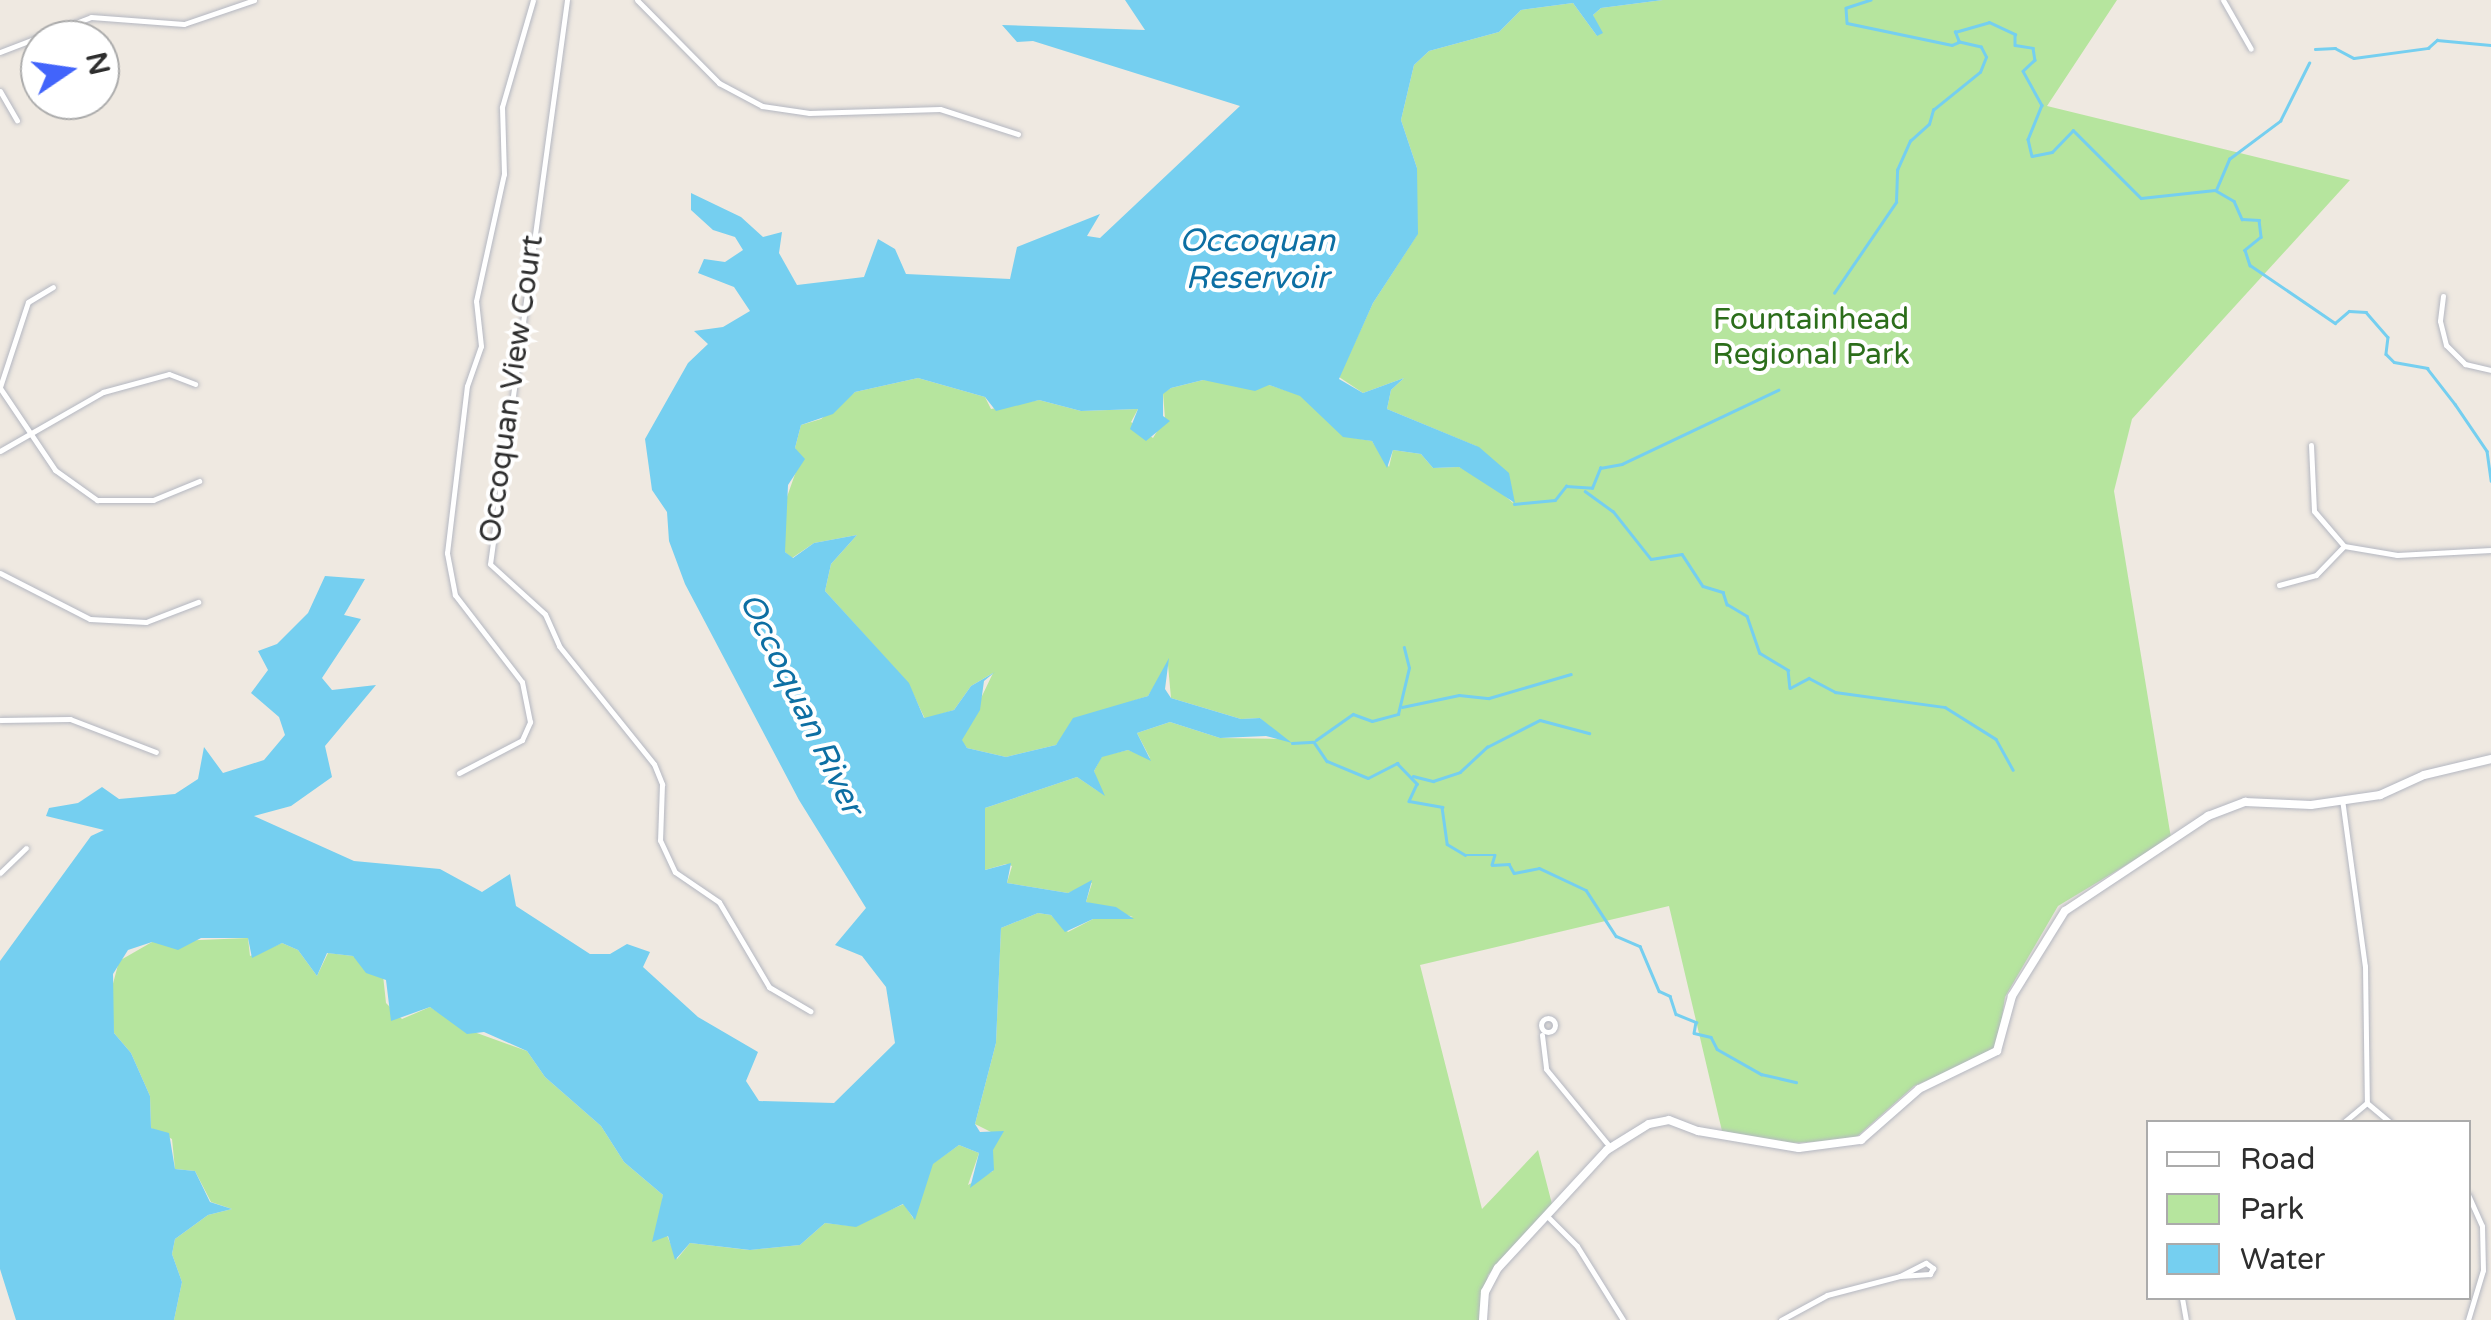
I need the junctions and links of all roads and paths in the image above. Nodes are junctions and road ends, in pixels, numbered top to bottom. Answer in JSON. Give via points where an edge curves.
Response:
{"nodes":[{"id":1,"x":254,"y":0,"type":"edge"},
{"id":2,"x":533,"y":0,"type":"edge"},
{"id":3,"x":567,"y":0,"type":"edge"},
{"id":4,"x":636,"y":0,"type":"edge"},
{"id":5,"x":2223,"y":0,"type":"edge"},
{"id":6,"x":2251,"y":49,"type":"dead end"},
{"id":7,"x":0,"y":52,"type":"edge"},
{"id":8,"x":0,"y":91,"type":"edge"},
{"id":9,"x":17,"y":121,"type":"dead end"},
{"id":10,"x":1018,"y":134,"type":"dead end"},
{"id":11,"x":53,"y":287,"type":"dead end"},
{"id":12,"x":2443,"y":296,"type":"dead end"},
{"id":13,"x":2491,"y":370,"type":"edge"},
{"id":14,"x":195,"y":384,"type":"dead end"},
{"id":15,"x":0,"y":388,"type":"edge"},
{"id":16,"x":29,"y":434,"type":"junction"},
{"id":17,"x":2311,"y":445,"type":"dead end"},
{"id":18,"x":0,"y":451,"type":"edge"},
{"id":19,"x":199,"y":481,"type":"dead end"},
{"id":20,"x":2344,"y":546,"type":"junction"},
{"id":21,"x":2491,"y":550,"type":"edge"},
{"id":22,"x":0,"y":573,"type":"edge"},
{"id":23,"x":2279,"y":586,"type":"dead end"},
{"id":24,"x":198,"y":602,"type":"dead end"},
{"id":25,"x":0,"y":720,"type":"edge"},
{"id":26,"x":156,"y":752,"type":"dead end"},
{"id":27,"x":2491,"y":760,"type":"edge"},
{"id":28,"x":459,"y":773,"type":"dead end"},
{"id":29,"x":2342,"y":800,"type":"junction"},
{"id":30,"x":26,"y":848,"type":"dead end"},
{"id":31,"x":0,"y":873,"type":"edge"},
{"id":32,"x":810,"y":1011,"type":"dead end"},
{"id":33,"x":1542,"y":1034,"type":"dead end"},
{"id":34,"x":2367,"y":1103,"type":"junction"},
{"id":35,"x":2346,"y":1120,"type":"edge"},
{"id":36,"x":2388,"y":1120,"type":"edge"},
{"id":37,"x":1610,"y":1147,"type":"junction"},
{"id":38,"x":2471,"y":1202,"type":"edge"},
{"id":39,"x":1548,"y":1217,"type":"junction"},
{"id":40,"x":1900,"y":1276,"type":"junction"},
{"id":41,"x":1483,"y":1320,"type":"edge"},
{"id":42,"x":1623,"y":1320,"type":"edge"},
{"id":43,"x":1781,"y":1320,"type":"edge"},
{"id":44,"x":2468,"y":1320,"type":"edge"}],
"edges":[{"from":1,"to":7,"type":"street","via":[[184,24],[91,17]]},
{"from":2,"to":28,"type":"street","via":[[502,108],[506,162],[476,302],[481,346],[466,386],[447,554],[460,604],[522,682],[530,722],[522,740]]},
{"from":3,"to":32,"type":"street","name":"Occoquan View Court","via":[[490,564],[544,614],[559,646],[654,764],[662,784],[660,840],[675,872],[718,902],[769,987]]},
{"from":4,"to":10,"type":"street","via":[[720,83],[762,106],[809,113],[940,109]]},
{"from":5,"to":6,"type":"street"},
{"from":8,"to":9,"type":"street"},
{"from":11,"to":15,"type":"street","via":[[28,302]]},
{"from":12,"to":13,"type":"street","via":[[2440,328],[2453,354]]},
{"from":14,"to":16,"type":"street","via":[[169,374],[102,392]]},
{"from":15,"to":16,"type":"street"},
{"from":16,"to":18,"type":"street"},
{"from":16,"to":19,"type":"street","via":[[55,470],[97,500],[153,500]]},
{"from":17,"to":20,"type":"street","via":[[2314,511]]},
{"from":20,"to":21,"type":"street","via":[[2397,555]]},
{"from":20,"to":23,"type":"street","via":[[2316,575]]},
{"from":22,"to":24,"type":"street","via":[[90,619],[146,622]]},
{"from":25,"to":26,"type":"street","via":[[70,719]]},
{"from":27,"to":29,"type":"street","via":[[2380,795]]},
{"from":29,"to":34,"type":"street","via":[[2365,966]]},
{"from":29,"to":37,"type":"street","via":[[2225,807],[2081,898],[2052,927],[2014,991],[1997,1051],[1919,1089],[1861,1140],[1832,1148],[1771,1145],[1663,1120]]},
{"from":30,"to":31,"type":"street"},
{"from":33,"to":37,"type":"street","via":[[1546,1070]]},
{"from":34,"to":35,"type":"street"},
{"from":34,"to":36,"type":"street"},
{"from":37,"to":39,"type":"street"},
{"from":38,"to":44,"type":"street","via":[[2482,1226],[2483,1270]]},
{"from":39,"to":41,"type":"street","via":[[1491,1278]]},
{"from":39,"to":42,"type":"street","via":[[1577,1246]]},
{"from":40,"to":40,"type":"street","via":[[1930,1274],[1933,1268],[1926,1263]]},
{"from":40,"to":43,"type":"street","via":[[1827,1295]]}]}
